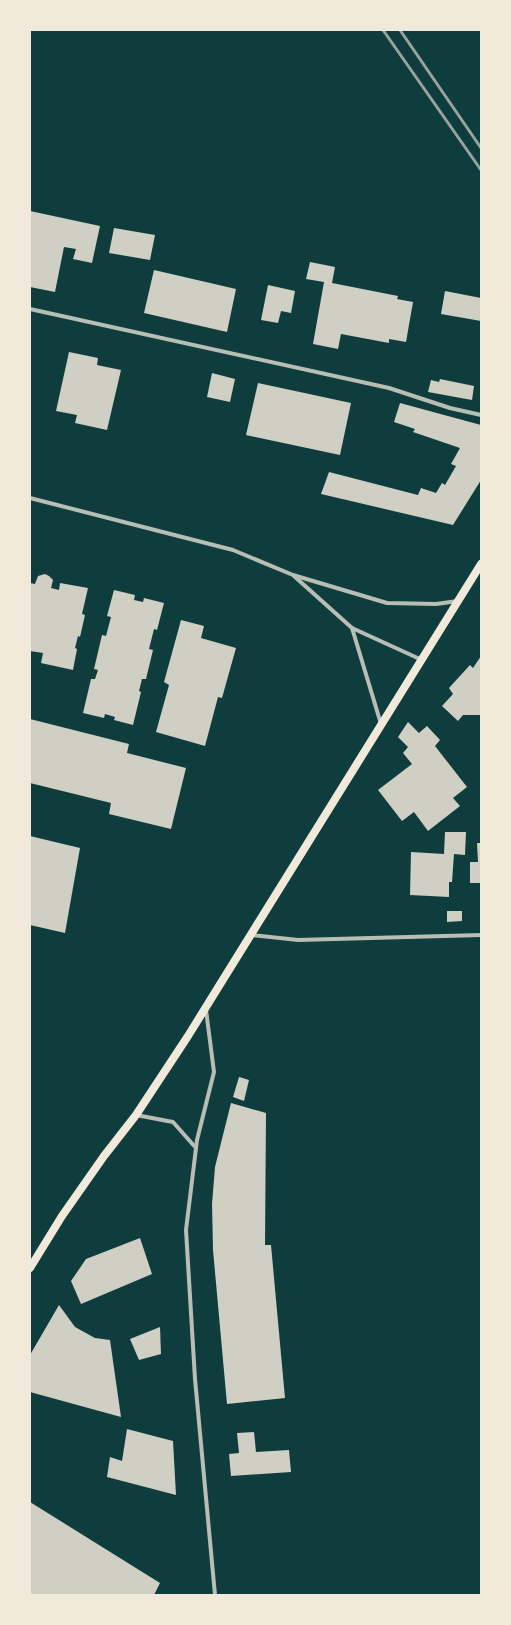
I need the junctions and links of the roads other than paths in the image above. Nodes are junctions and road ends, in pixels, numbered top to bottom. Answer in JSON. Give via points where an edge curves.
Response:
{"nodes":[{"id":1,"x":30,"y":309,"type":"edge"},
{"id":2,"x":481,"y":415,"type":"edge"},
{"id":3,"x":30,"y":498,"type":"edge"},
{"id":4,"x":481,"y":564,"type":"edge"},
{"id":5,"x":292,"y":575,"type":"junction"},
{"id":6,"x":459,"y":601,"type":"junction"},
{"id":7,"x":352,"y":628,"type":"junction"},
{"id":8,"x":422,"y":660,"type":"junction"},
{"id":9,"x":381,"y":726,"type":"junction"},
{"id":10,"x":252,"y":935,"type":"junction"},
{"id":11,"x":481,"y":935,"type":"edge"},
{"id":12,"x":206,"y":1009,"type":"junction"},
{"id":13,"x":136,"y":1116,"type":"junction"},
{"id":14,"x":196,"y":1148,"type":"junction"},
{"id":15,"x":30,"y":1268,"type":"edge"},
{"id":16,"x":215,"y":1595,"type":"edge"}],
"edges":[{"from":1,"to":2,"type":"street","via":[[390,388],[450,408]]},
{"from":3,"to":5,"type":"street","via":[[233,550]]},
{"from":4,"to":6,"type":"main road"},
{"from":5,"to":6,"type":"street","via":[[387,602],[436,604]]},
{"from":5,"to":7,"type":"street"},
{"from":6,"to":8,"type":"main road"},
{"from":7,"to":8,"type":"street"},
{"from":7,"to":9,"type":"street"},
{"from":8,"to":9,"type":"main road"},
{"from":9,"to":10,"type":"main road"},
{"from":10,"to":11,"type":"street","via":[[298,940]]},
{"from":10,"to":12,"type":"main road"},
{"from":12,"to":13,"type":"main road"},
{"from":12,"to":14,"type":"street","via":[[214,1072]]},
{"from":13,"to":14,"type":"street","via":[[173,1122]]},
{"from":13,"to":15,"type":"main road","via":[[62,1216]]},
{"from":14,"to":16,"type":"street","via":[[186,1230],[195,1379]]}]}
